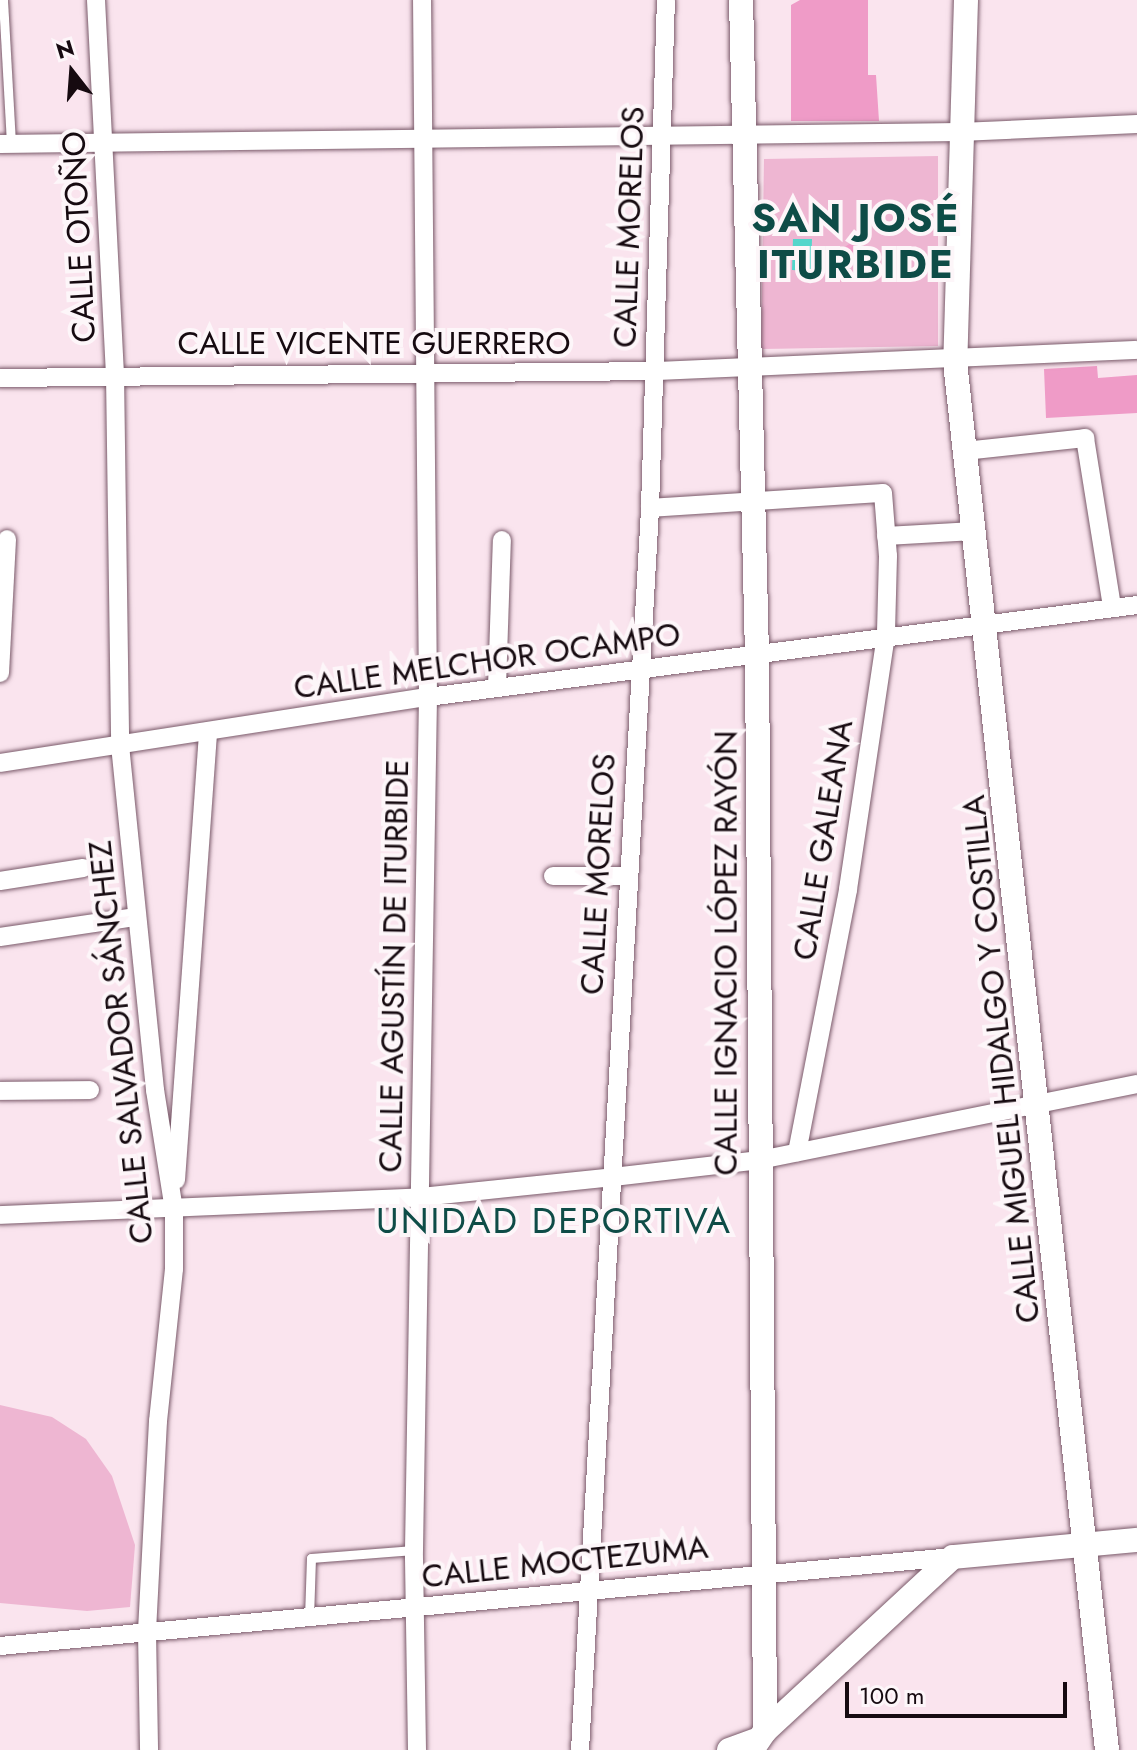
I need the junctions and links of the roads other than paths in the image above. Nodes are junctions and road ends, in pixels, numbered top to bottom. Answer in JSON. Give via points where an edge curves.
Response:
{"nodes":[{"id":1,"x":3,"y":0,"type":"edge"},
{"id":2,"x":96,"y":0,"type":"edge"},
{"id":3,"x":422,"y":0,"type":"edge"},
{"id":4,"x":666,"y":0,"type":"edge"},
{"id":5,"x":741,"y":0,"type":"edge"},
{"id":6,"x":966,"y":0,"type":"edge"},
{"id":7,"x":2,"y":75,"type":"edge"},
{"id":8,"x":1137,"y":124,"type":"edge"},
{"id":9,"x":745,"y":132,"type":"junction"},
{"id":10,"x":960,"y":132,"type":"junction"},
{"id":11,"x":662,"y":133,"type":"junction"},
{"id":12,"x":423,"y":139,"type":"junction"},
{"id":13,"x":5,"y":144,"type":"edge"},
{"id":14,"x":105,"y":145,"type":"junction"},
{"id":15,"x":1137,"y":350,"type":"edge"},
{"id":16,"x":955,"y":362,"type":"junction"},
{"id":17,"x":749,"y":366,"type":"junction"},
{"id":18,"x":655,"y":371,"type":"junction"},
{"id":19,"x":115,"y":374,"type":"junction"},
{"id":20,"x":425,"y":374,"type":"junction"},
{"id":21,"x":0,"y":378,"type":"edge"},
{"id":22,"x":964,"y":451,"type":"junction"},
{"id":23,"x":752,"y":504,"type":"junction"},
{"id":24,"x":650,"y":508,"type":"junction"},
{"id":25,"x":974,"y":531,"type":"junction"},
{"id":26,"x":886,"y":536,"type":"junction"},
{"id":27,"x":7,"y":539,"type":"dead end"},
{"id":28,"x":502,"y":540,"type":"dead end"},
{"id":29,"x":1137,"y":605,"type":"edge"},
{"id":30,"x":1112,"y":607,"type":"junction"},
{"id":31,"x":983,"y":621,"type":"junction"},
{"id":32,"x":886,"y":635,"type":"junction"},
{"id":33,"x":757,"y":655,"type":"junction"},
{"id":34,"x":638,"y":670,"type":"junction"},
{"id":35,"x":0,"y":673,"type":"edge"},
{"id":36,"x":497,"y":687,"type":"junction"},
{"id":37,"x":428,"y":697,"type":"junction"},
{"id":38,"x":208,"y":732,"type":"junction"},
{"id":39,"x":120,"y":745,"type":"junction"},
{"id":40,"x":0,"y":763,"type":"edge"},
{"id":41,"x":83,"y":868,"type":"dead end"},
{"id":42,"x":553,"y":876,"type":"dead end"},
{"id":43,"x":628,"y":876,"type":"junction"},
{"id":44,"x":0,"y":881,"type":"edge"},
{"id":45,"x":135,"y":917,"type":"junction"},
{"id":46,"x":0,"y":937,"type":"edge"},
{"id":47,"x":1137,"y":1084,"type":"edge"},
{"id":48,"x":90,"y":1090,"type":"dead end"},
{"id":49,"x":0,"y":1091,"type":"edge"},
{"id":50,"x":1039,"y":1101,"type":"junction"},
{"id":51,"x":797,"y":1152,"type":"junction"},
{"id":52,"x":760,"y":1160,"type":"junction"},
{"id":53,"x":613,"y":1177,"type":"junction"},
{"id":54,"x":421,"y":1197,"type":"junction"},
{"id":55,"x":174,"y":1210,"type":"junction"},
{"id":56,"x":0,"y":1215,"type":"edge"},
{"id":57,"x":1137,"y":1540,"type":"edge"},
{"id":58,"x":1086,"y":1545,"type":"junction"},
{"id":59,"x":414,"y":1550,"type":"junction"},
{"id":60,"x":953,"y":1557,"type":"junction"},
{"id":61,"x":762,"y":1572,"type":"junction"},
{"id":62,"x":586,"y":1590,"type":"junction"},
{"id":63,"x":415,"y":1610,"type":"junction"},
{"id":64,"x":309,"y":1619,"type":"junction"},
{"id":65,"x":147,"y":1632,"type":"junction"},
{"id":66,"x":0,"y":1646,"type":"edge"},
{"id":67,"x":747,"y":1744,"type":"edge"},
{"id":68,"x":149,"y":1750,"type":"edge"},
{"id":69,"x":417,"y":1750,"type":"edge"},
{"id":70,"x":580,"y":1750,"type":"edge"},
{"id":71,"x":1107,"y":1750,"type":"edge"}],
"edges":[{"from":1,"to":7,"type":"lane"},
{"from":2,"to":14,"type":"street","name":"CALLE OTOÑO"},
{"from":3,"to":12,"type":"street","name":"CALLE AGUSTÍN DE ITURBIDE"},
{"from":4,"to":11,"type":"street","name":"CALLE MORELOS"},
{"from":5,"to":9,"type":"street","name":"CALLE IGNACIO LÓPEZ RAYÓN"},
{"from":6,"to":10,"type":"street","name":"CALLE MIGUEL HIDALGO Y COSTILLA"},
{"from":7,"to":13,"type":"lane"},
{"from":8,"to":10,"type":"street"},
{"from":9,"to":10,"type":"street"},
{"from":9,"to":11,"type":"street"},
{"from":9,"to":17,"type":"street","name":"CALLE IGNACIO LÓPEZ RAYÓN"},
{"from":10,"to":16,"type":"street","name":"CALLE MIGUEL HIDALGO Y COSTILLA"},
{"from":11,"to":12,"type":"street"},
{"from":11,"to":18,"type":"street","name":"CALLE MORELOS"},
{"from":12,"to":14,"type":"street"},
{"from":12,"to":20,"type":"street","name":"CALLE AGUSTÍN DE ITURBIDE"},
{"from":13,"to":14,"type":"street"},
{"from":14,"to":19,"type":"street","name":"CALLE OTOÑO"},
{"from":15,"to":16,"type":"street","name":"CALLE VICENTE GUERRERO"},
{"from":16,"to":17,"type":"street","name":"CALLE VICENTE GUERRERO"},
{"from":16,"to":22,"type":"street","name":"CALLE MIGUEL HIDALGO Y COSTILLA"},
{"from":17,"to":18,"type":"street","name":"CALLE VICENTE GUERRERO"},
{"from":17,"to":23,"type":"street","name":"CALLE IGNACIO LÓPEZ RAYÓN"},
{"from":18,"to":20,"type":"street","name":"CALLE VICENTE GUERRERO"},
{"from":18,"to":24,"type":"street","name":"CALLE MORELOS"},
{"from":19,"to":20,"type":"street","name":"CALLE VICENTE GUERRERO"},
{"from":19,"to":21,"type":"street","name":"CALLE VICENTE GUERRERO"},
{"from":19,"to":39,"type":"street","name":"CALLE SALVADOR SÁNCHEZ"},
{"from":20,"to":37,"type":"street","name":"CALLE AGUSTÍN DE ITURBIDE"},
{"from":22,"to":25,"type":"street","name":"CALLE MIGUEL HIDALGO Y COSTILLA"},
{"from":22,"to":30,"type":"street","via":[[1085,438]]},
{"from":23,"to":24,"type":"street"},
{"from":23,"to":26,"type":"street","name":"CALLE GALEANA","via":[[883,493]]},
{"from":23,"to":33,"type":"street","name":"CALLE IGNACIO LÓPEZ RAYÓN"},
{"from":24,"to":34,"type":"street","name":"CALLE MORELOS"},
{"from":25,"to":26,"type":"street"},
{"from":25,"to":31,"type":"street","name":"CALLE MIGUEL HIDALGO Y COSTILLA"},
{"from":26,"to":32,"type":"street","name":"CALLE GALEANA"},
{"from":27,"to":35,"type":"street"},
{"from":28,"to":36,"type":"street"},
{"from":29,"to":30,"type":"street","name":"CALLE MELCHOR OCAMPO"},
{"from":30,"to":31,"type":"street","name":"CALLE MELCHOR OCAMPO"},
{"from":31,"to":32,"type":"street","name":"CALLE MELCHOR OCAMPO"},
{"from":31,"to":50,"type":"street","name":"CALLE MIGUEL HIDALGO Y COSTILLA"},
{"from":32,"to":33,"type":"street","name":"CALLE MELCHOR OCAMPO"},
{"from":32,"to":51,"type":"street","name":"CALLE GALEANA","via":[[848,890]]},
{"from":33,"to":34,"type":"street","name":"CALLE MELCHOR OCAMPO"},
{"from":33,"to":52,"type":"street","name":"CALLE IGNACIO LÓPEZ RAYÓN"},
{"from":34,"to":36,"type":"street","name":"CALLE MELCHOR OCAMPO"},
{"from":34,"to":43,"type":"street","name":"CALLE MORELOS"},
{"from":36,"to":37,"type":"street","name":"CALLE MELCHOR OCAMPO"},
{"from":37,"to":38,"type":"street","name":"CALLE MELCHOR OCAMPO"},
{"from":37,"to":54,"type":"street","name":"CALLE AGUSTÍN DE ITURBIDE"},
{"from":38,"to":39,"type":"street","name":"CALLE MELCHOR OCAMPO"},
{"from":38,"to":55,"type":"street"},
{"from":39,"to":40,"type":"street","name":"CALLE MELCHOR OCAMPO"},
{"from":39,"to":45,"type":"street","name":"CALLE SALVADOR SÁNCHEZ"},
{"from":41,"to":44,"type":"street"},
{"from":42,"to":43,"type":"street"},
{"from":43,"to":53,"type":"street","name":"CALLE MORELOS"},
{"from":45,"to":46,"type":"street"},
{"from":45,"to":55,"type":"street","name":"CALLE SALVADOR SÁNCHEZ"},
{"from":47,"to":50,"type":"street"},
{"from":48,"to":49,"type":"street"},
{"from":50,"to":51,"type":"street"},
{"from":50,"to":58,"type":"street","name":"CALLE MIGUEL HIDALGO Y COSTILLA"},
{"from":51,"to":52,"type":"street"},
{"from":52,"to":53,"type":"street"},
{"from":52,"to":61,"type":"street","name":"CALLE IGNACIO LÓPEZ RAYÓN"},
{"from":53,"to":54,"type":"street"},
{"from":53,"to":62,"type":"street","name":"CALLE MORELOS"},
{"from":54,"to":55,"type":"street"},
{"from":54,"to":59,"type":"street","name":"CALLE AGUSTÍN DE ITURBIDE"},
{"from":55,"to":56,"type":"street"},
{"from":55,"to":65,"type":"street","name":"CALLE SALVADOR SÁNCHEZ"},
{"from":57,"to":58,"type":"street","name":"CALLE MOCTEZUMA"},
{"from":58,"to":60,"type":"street","name":"CALLE MOCTEZUMA"},
{"from":58,"to":71,"type":"street","name":"CALLE MIGUEL HIDALGO Y COSTILLA"},
{"from":59,"to":63,"type":"street","name":"CALLE AGUSTÍN DE ITURBIDE"},
{"from":59,"to":64,"type":"lane","via":[[311,1558]]},
{"from":60,"to":61,"type":"street","name":"CALLE MOCTEZUMA"},
{"from":60,"to":67,"type":"street"},
{"from":61,"to":62,"type":"street","name":"CALLE MOCTEZUMA"},
{"from":61,"to":67,"type":"street","name":"CALLE IGNACIO LÓPEZ RAYÓN"},
{"from":62,"to":63,"type":"street","name":"CALLE MOCTEZUMA"},
{"from":62,"to":70,"type":"street","name":"CALLE MORELOS"},
{"from":63,"to":64,"type":"street","name":"CALLE MOCTEZUMA"},
{"from":63,"to":69,"type":"street","name":"CALLE AGUSTÍN DE ITURBIDE"},
{"from":64,"to":65,"type":"street","name":"CALLE MOCTEZUMA"},
{"from":65,"to":66,"type":"street","name":"CALLE MOCTEZUMA"},
{"from":65,"to":68,"type":"street","name":"CALLE SALVADOR SÁNCHEZ"}]}
